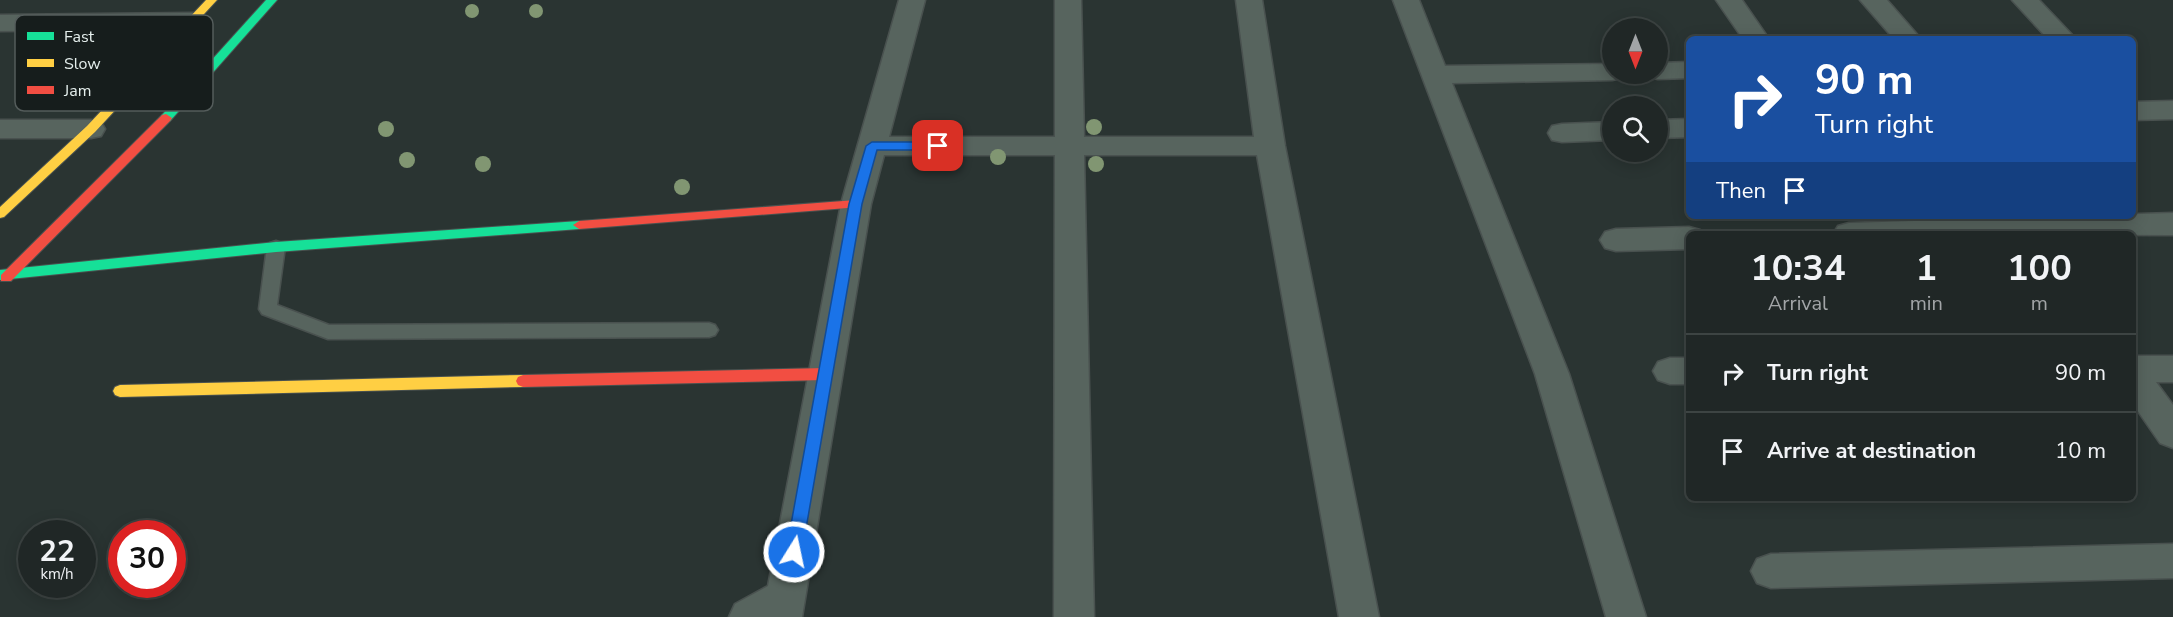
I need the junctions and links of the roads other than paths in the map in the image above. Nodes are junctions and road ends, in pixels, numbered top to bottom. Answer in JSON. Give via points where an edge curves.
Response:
{"nodes":[{"id":1,"x":40,"y":0,"type":"edge"},
{"id":2,"x":212,"y":0,"type":"edge"},
{"id":3,"x":272,"y":0,"type":"edge"},
{"id":4,"x":912,"y":0,"type":"edge"},
{"id":5,"x":1068,"y":0,"type":"edge"},
{"id":6,"x":1249,"y":0,"type":"edge"},
{"id":7,"x":1406,"y":0,"type":"edge"},
{"id":8,"x":1729,"y":0,"type":"edge"},
{"id":9,"x":1873,"y":0,"type":"edge"},
{"id":10,"x":2025,"y":0,"type":"edge"},
{"id":11,"x":19,"y":15,"type":"edge"},
{"id":12,"x":198,"y":15,"type":"edge"},
{"id":13,"x":1754,"y":36,"type":"edge"},
{"id":14,"x":1905,"y":36,"type":"edge"},
{"id":15,"x":2060,"y":36,"type":"edge"},
{"id":16,"x":213,"y":66,"type":"edge"},
{"id":17,"x":1686,"y":70,"type":"edge"},
{"id":18,"x":1668,"y":71,"type":"edge"},
{"id":19,"x":1602,"y":72,"type":"edge"},
{"id":20,"x":1436,"y":75,"type":"junction"},
{"id":21,"x":2173,"y":110,"type":"edge"},
{"id":22,"x":108,"y":111,"type":"edge"},
{"id":23,"x":173,"y":111,"type":"edge"},
{"id":24,"x":2136,"y":111,"type":"edge"},
{"id":25,"x":1686,"y":128,"type":"edge"},
{"id":26,"x":0,"y":129,"type":"edge"},
{"id":27,"x":91,"y":129,"type":"junction"},
{"id":28,"x":1668,"y":129,"type":"edge"},
{"id":29,"x":1602,"y":131,"type":"edge"},
{"id":30,"x":1562,"y":133,"type":"dead end"},
{"id":31,"x":872,"y":146,"type":"junction"},
{"id":32,"x":1069,"y":146,"type":"junction"},
{"id":33,"x":1270,"y":146,"type":"junction"},
{"id":34,"x":856,"y":204,"type":"junction"},
{"id":35,"x":0,"y":214,"type":"edge"},
{"id":36,"x":2173,"y":224,"type":"edge"},
{"id":37,"x":2025,"y":226,"type":"edge"},
{"id":38,"x":1915,"y":231,"type":"edge"},
{"id":39,"x":1686,"y":238,"type":"edge"},
{"id":40,"x":1616,"y":240,"type":"dead end"},
{"id":41,"x":276,"y":247,"type":"junction"},
{"id":42,"x":3,"y":277,"type":"edge"},
{"id":43,"x":709,"y":330,"type":"dead end"},
{"id":44,"x":2136,"y":369,"type":"edge"},
{"id":45,"x":2173,"y":369,"type":"edge"},
{"id":46,"x":825,"y":374,"type":"junction"},
{"id":47,"x":2136,"y":381,"type":"edge"},
{"id":48,"x":120,"y":391,"type":"dead end"},
{"id":49,"x":2173,"y":433,"type":"edge"},
{"id":50,"x":2173,"y":561,"type":"edge"},
{"id":51,"x":1771,"y":571,"type":"dead end"},
{"id":52,"x":784,"y":607,"type":"edge"},
{"id":53,"x":749,"y":617,"type":"edge"},
{"id":54,"x":1074,"y":617,"type":"edge"},
{"id":55,"x":1359,"y":617,"type":"edge"},
{"id":56,"x":1626,"y":617,"type":"edge"}],
"edges":[{"from":1,"to":11,"type":"street"},
{"from":2,"to":12,"type":"street"},
{"from":3,"to":16,"type":"street"},
{"from":4,"to":31,"type":"street"},
{"from":5,"to":32,"type":"street"},
{"from":6,"to":33,"type":"street"},
{"from":7,"to":20,"type":"street"},
{"from":8,"to":13,"type":"street"},
{"from":9,"to":14,"type":"street"},
{"from":10,"to":15,"type":"street"},
{"from":17,"to":18,"type":"street"},
{"from":19,"to":20,"type":"street"},
{"from":20,"to":56,"type":"street","via":[[1552,374]]},
{"from":21,"to":24,"type":"street"},
{"from":22,"to":27,"type":"street"},
{"from":23,"to":42,"type":"street"},
{"from":25,"to":28,"type":"street"},
{"from":26,"to":27,"type":"street"},
{"from":27,"to":35,"type":"street"},
{"from":29,"to":30,"type":"street"},
{"from":31,"to":32,"type":"street"},
{"from":31,"to":34,"type":"street"},
{"from":32,"to":33,"type":"street"},
{"from":32,"to":54,"type":"street"},
{"from":33,"to":55,"type":"street"},
{"from":34,"to":41,"type":"street"},
{"from":34,"to":46,"type":"street"},
{"from":36,"to":37,"type":"street"},
{"from":37,"to":38,"type":"street"},
{"from":39,"to":40,"type":"street"},
{"from":41,"to":42,"type":"street"},
{"from":41,"to":43,"type":"lane","via":[[268,309],[328,332]]},
{"from":44,"to":45,"type":"street"},
{"from":46,"to":48,"type":"street"},
{"from":46,"to":52,"type":"street"},
{"from":47,"to":49,"type":"street"},
{"from":50,"to":51,"type":"street"},
{"from":52,"to":53,"type":"street"}]}
